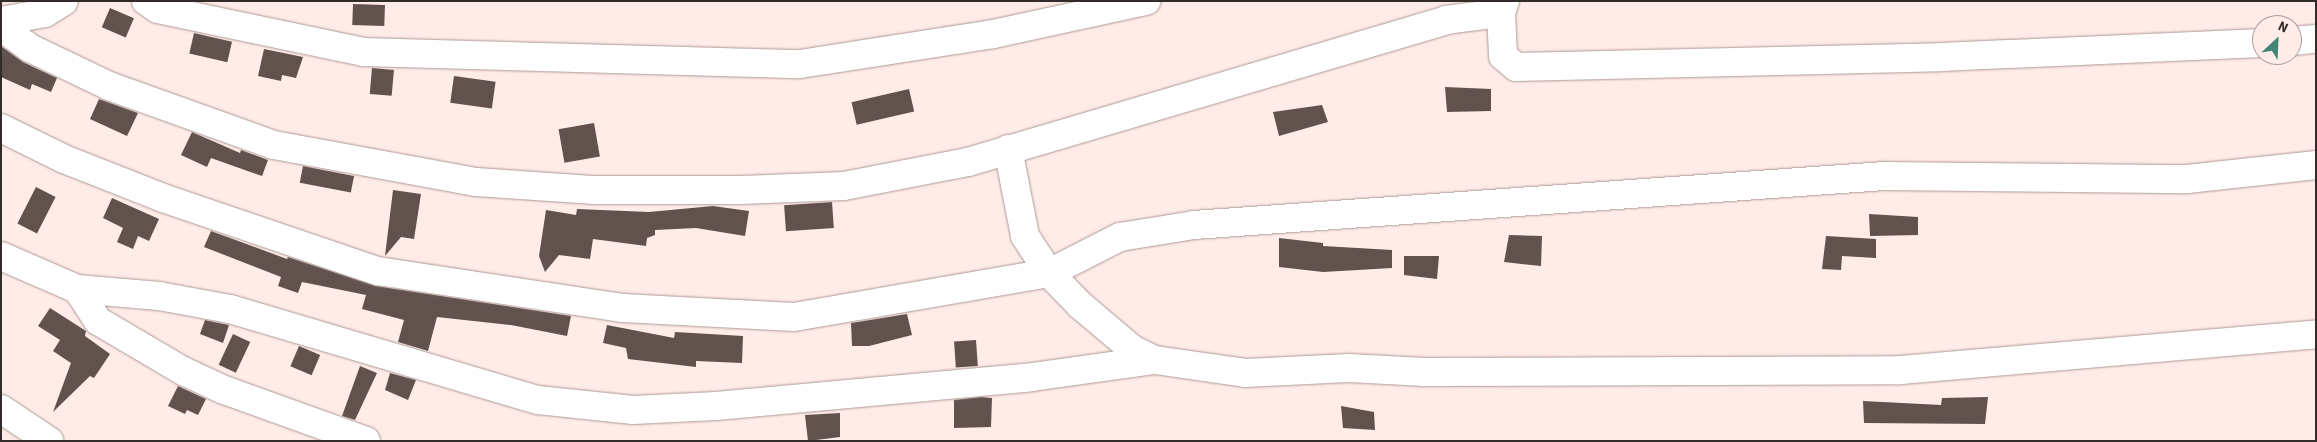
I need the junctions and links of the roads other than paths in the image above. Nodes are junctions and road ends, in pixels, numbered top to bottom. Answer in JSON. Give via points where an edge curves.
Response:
{"nodes":[{"id":1,"x":64,"y":1,"type":"edge"},
{"id":2,"x":146,"y":1,"type":"edge"},
{"id":3,"x":1146,"y":1,"type":"edge"},
{"id":4,"x":1503,"y":7,"type":"edge"},
{"id":5,"x":1,"y":21,"type":"edge"},
{"id":6,"x":1,"y":26,"type":"edge"},
{"id":7,"x":2316,"y":39,"type":"edge"},
{"id":8,"x":2302,"y":40,"type":"edge"},
{"id":9,"x":2252,"y":42,"type":"edge"},
{"id":10,"x":1,"y":128,"type":"edge"},
{"id":11,"x":1008,"y":149,"type":"junction"},
{"id":12,"x":2316,"y":165,"type":"edge"},
{"id":13,"x":1,"y":256,"type":"edge"},
{"id":14,"x":1049,"y":273,"type":"junction"},
{"id":15,"x":76,"y":289,"type":"junction"},
{"id":16,"x":2316,"y":334,"type":"edge"},
{"id":17,"x":1155,"y":360,"type":"junction"},
{"id":18,"x":1,"y":409,"type":"edge"},
{"id":19,"x":49,"y":441,"type":"edge"},
{"id":20,"x":366,"y":441,"type":"edge"}],
"edges":[{"from":1,"to":5,"type":"street","via":[[45,13]]},
{"from":2,"to":3,"type":"street","via":[[158,8],[363,52],[800,64],[993,34]]},
{"from":4,"to":9,"type":"street","via":[[1503,56],[1516,67],[1941,57]]},
{"from":4,"to":11,"type":"street","via":[[1446,20]]},
{"from":6,"to":11,"type":"street","via":[[30,48],[109,86],[274,146],[476,182],[592,190],[844,186],[968,162]]},
{"from":7,"to":8,"type":"street"},
{"from":10,"to":14,"type":"street","via":[[64,159],[163,198],[378,270],[623,308],[794,317]]},
{"from":11,"to":14,"type":"street","via":[[1025,236]]},
{"from":12,"to":14,"type":"street","via":[[2187,179],[1884,176],[1194,225],[1120,237]]},
{"from":13,"to":15,"type":"street"},
{"from":14,"to":17,"type":"street","via":[[1132,349]]},
{"from":15,"to":17,"type":"street","via":[[159,296],[230,308],[538,400],[633,410],[716,406],[982,381]]},
{"from":15,"to":20,"type":"street","via":[[98,321],[183,371],[224,390]]},
{"from":16,"to":17,"type":"street","via":[[1900,370],[1425,372],[1348,368],[1245,373]]},
{"from":18,"to":19,"type":"street"}]}
